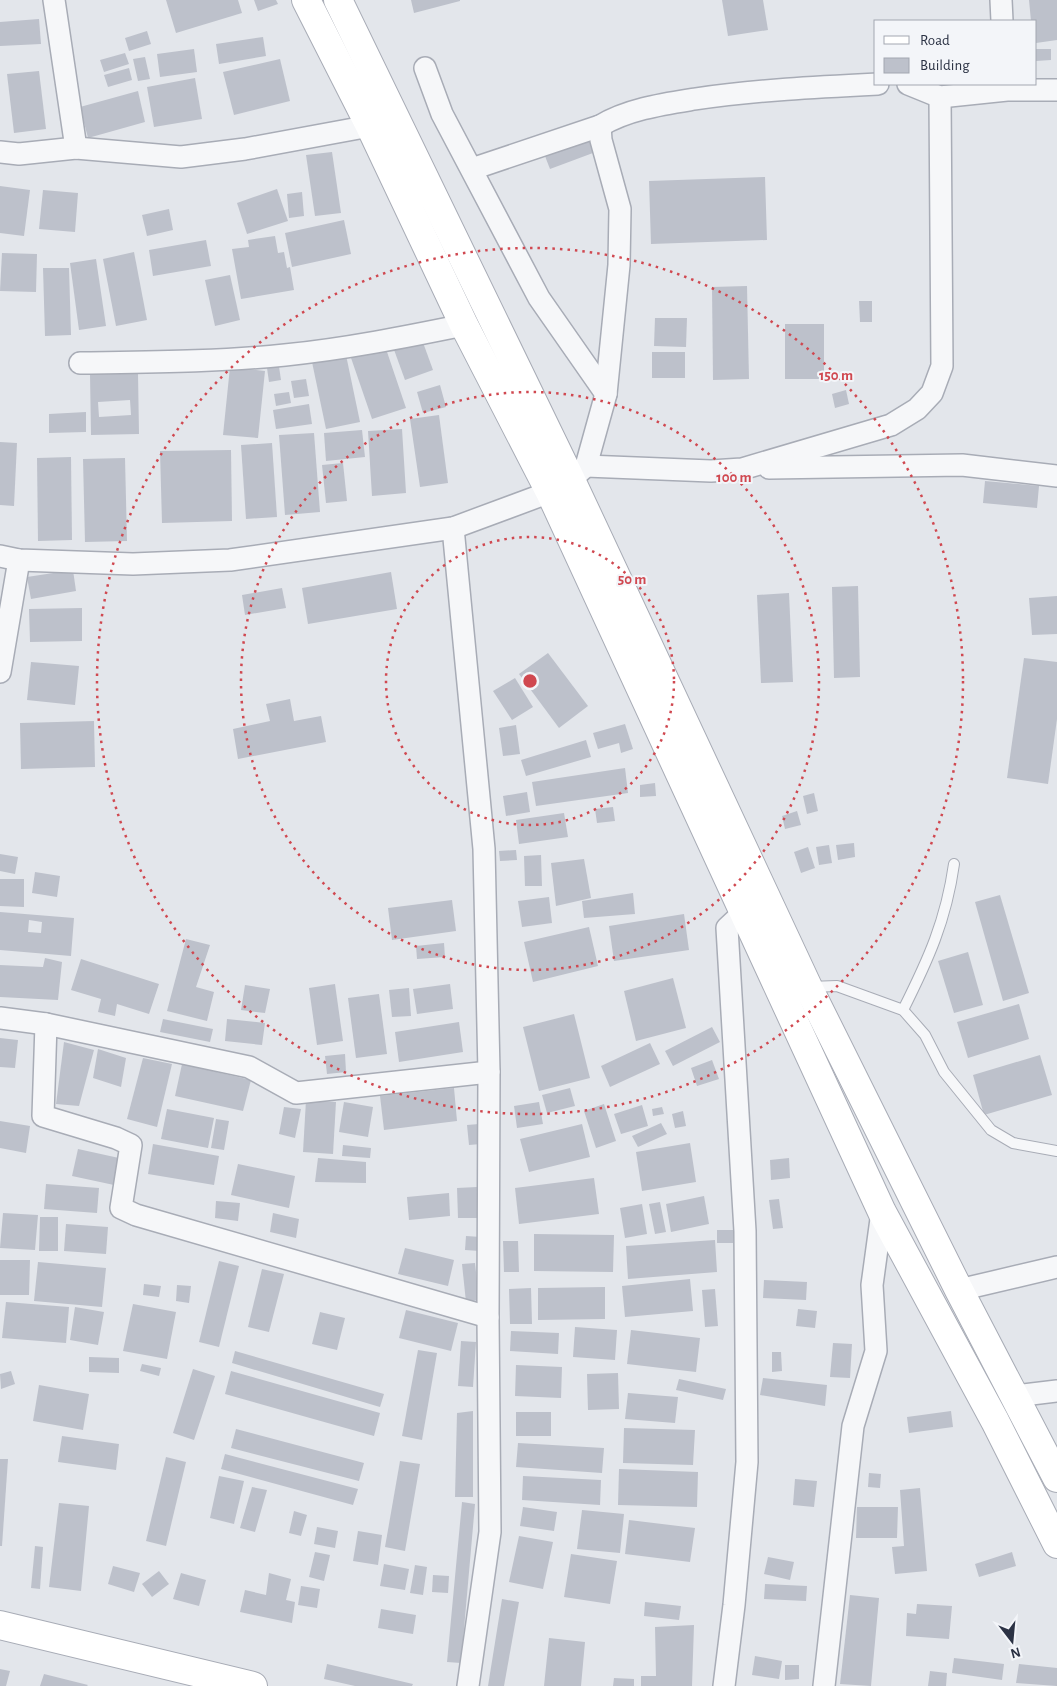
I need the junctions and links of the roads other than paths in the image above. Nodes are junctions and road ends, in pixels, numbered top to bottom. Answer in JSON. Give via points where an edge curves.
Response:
{"nodes":[{"id":1,"x":54,"y":0,"type":"edge"},
{"id":2,"x":306,"y":0,"type":"edge"},
{"id":3,"x":338,"y":0,"type":"edge"},
{"id":4,"x":1001,"y":0,"type":"edge"},
{"id":5,"x":1002,"y":20,"type":"edge"},
{"id":6,"x":425,"y":68,"type":"dead end"},
{"id":7,"x":874,"y":84,"type":"edge"},
{"id":8,"x":910,"y":85,"type":"edge"},
{"id":9,"x":1007,"y":87,"type":"edge"},
{"id":10,"x":1057,"y":90,"type":"edge"},
{"id":11,"x":940,"y":97,"type":"junction"},
{"id":12,"x":370,"y":126,"type":"junction"},
{"id":13,"x":600,"y":126,"type":"junction"},
{"id":14,"x":76,"y":148,"type":"junction"},
{"id":15,"x":0,"y":152,"type":"edge"},
{"id":16,"x":472,"y":169,"type":"junction"},
{"id":17,"x":464,"y":325,"type":"junction"},
{"id":18,"x":80,"y":363,"type":"dead end"},
{"id":19,"x":606,"y":394,"type":"junction"},
{"id":20,"x":742,"y":469,"type":"junction"},
{"id":21,"x":1057,"y":476,"type":"edge"},
{"id":22,"x":569,"y":479,"type":"junction"},
{"id":23,"x":453,"y":528,"type":"junction"},
{"id":24,"x":10,"y":558,"type":"edge"},
{"id":25,"x":0,"y":672,"type":"edge"},
{"id":26,"x":954,"y":864,"type":"dead end"},
{"id":27,"x":743,"y":914,"type":"junction"},
{"id":28,"x":808,"y":987,"type":"junction"},
{"id":29,"x":902,"y":1010,"type":"junction"},
{"id":30,"x":0,"y":1018,"type":"edge"},
{"id":31,"x":46,"y":1024,"type":"junction"},
{"id":32,"x":489,"y":1072,"type":"junction"},
{"id":33,"x":1057,"y":1151,"type":"edge"},
{"id":34,"x":882,"y":1212,"type":"junction"},
{"id":35,"x":1057,"y":1267,"type":"edge"},
{"id":36,"x":959,"y":1290,"type":"junction"},
{"id":37,"x":488,"y":1317,"type":"junction"},
{"id":38,"x":1057,"y":1391,"type":"edge"},
{"id":39,"x":1015,"y":1396,"type":"junction"},
{"id":40,"x":1057,"y":1478,"type":"edge"},
{"id":41,"x":1057,"y":1544,"type":"edge"},
{"id":42,"x":0,"y":1625,"type":"edge"},
{"id":43,"x":254,"y":1686,"type":"edge"},
{"id":44,"x":468,"y":1686,"type":"edge"},
{"id":45,"x":724,"y":1686,"type":"edge"},
{"id":46,"x":824,"y":1686,"type":"edge"}],
"edges":[{"from":1,"to":14,"type":"street"},
{"from":2,"to":12,"type":"main road"},
{"from":3,"to":22,"type":"main road"},
{"from":4,"to":5,"type":"street"},
{"from":6,"to":16,"type":"street","via":[[442,114]]},
{"from":7,"to":13,"type":"street","via":[[748,92],[671,103]]},
{"from":8,"to":11,"type":"street"},
{"from":9,"to":10,"type":"street"},
{"from":9,"to":11,"type":"street"},
{"from":11,"to":20,"type":"street","via":[[942,366],[932,393],[917,409],[891,425]]},
{"from":12,"to":14,"type":"street","via":[[181,157]]},
{"from":12,"to":17,"type":"main road"},
{"from":13,"to":16,"type":"street"},
{"from":13,"to":19,"type":"street","via":[[620,209],[619,265]]},
{"from":14,"to":15,"type":"street","via":[[19,154]]},
{"from":16,"to":19,"type":"street","via":[[539,298]]},
{"from":17,"to":18,"type":"street","via":[[360,346],[284,356]]},
{"from":17,"to":22,"type":"main road"},
{"from":19,"to":22,"type":"street"},
{"from":20,"to":21,"type":"street","via":[[962,465]]},
{"from":20,"to":22,"type":"street"},
{"from":22,"to":23,"type":"street"},
{"from":22,"to":27,"type":"main road"},
{"from":22,"to":28,"type":"main road"},
{"from":23,"to":24,"type":"street","via":[[230,560],[133,564]]},
{"from":23,"to":32,"type":"street","via":[[484,849]]},
{"from":24,"to":25,"type":"street"},
{"from":26,"to":29,"type":"lane","via":[[950,894],[937,940]]},
{"from":27,"to":34,"type":"main road"},
{"from":27,"to":45,"type":"street","via":[[727,928],[745,1231],[747,1462]]},
{"from":28,"to":29,"type":"lane","via":[[837,986]]},
{"from":28,"to":36,"type":"main road"},
{"from":29,"to":33,"type":"lane","via":[[924,1035],[944,1072],[991,1130],[1013,1143]]},
{"from":30,"to":31,"type":"street"},
{"from":31,"to":32,"type":"street","via":[[249,1067],[296,1093]]},
{"from":31,"to":37,"type":"street","via":[[43,1116],[131,1145],[121,1208]]},
{"from":32,"to":37,"type":"street"},
{"from":34,"to":41,"type":"main road","via":[[995,1421]]},
{"from":34,"to":46,"type":"street","via":[[872,1285],[876,1351],[853,1426]]},
{"from":35,"to":36,"type":"street"},
{"from":36,"to":39,"type":"main road"},
{"from":37,"to":44,"type":"street","via":[[490,1532]]},
{"from":38,"to":39,"type":"street"},
{"from":39,"to":40,"type":"main road"},
{"from":42,"to":43,"type":"main road"}]}
